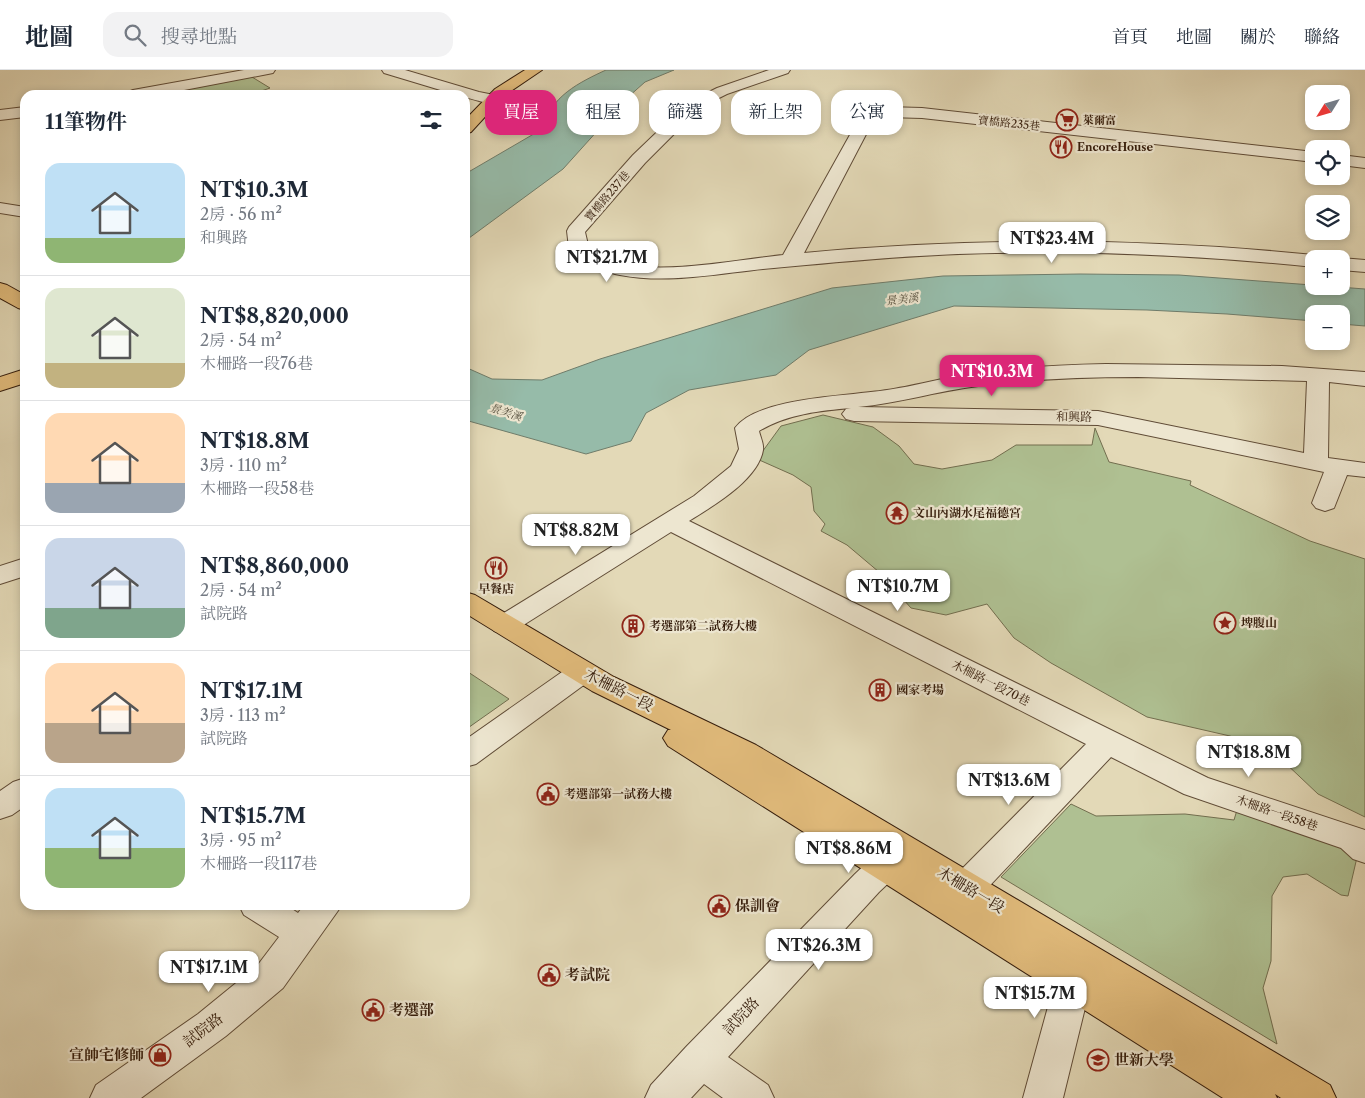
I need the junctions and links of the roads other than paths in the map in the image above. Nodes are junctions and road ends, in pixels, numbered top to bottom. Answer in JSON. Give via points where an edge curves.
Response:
{"nodes":[{"id":1,"x":268,"y":70,"type":"edge"},
{"id":2,"x":389,"y":70,"type":"edge"},
{"id":3,"x":535,"y":70,"type":"edge"},
{"id":4,"x":783,"y":70,"type":"edge"},
{"id":5,"x":146,"y":90,"type":"edge"},
{"id":6,"x":457,"y":90,"type":"edge"},
{"id":7,"x":503,"y":90,"type":"edge"},
{"id":8,"x":470,"y":94,"type":"edge"},
{"id":9,"x":485,"y":97,"type":"edge"},
{"id":10,"x":485,"y":108,"type":"edge"},
{"id":11,"x":20,"y":113,"type":"edge"},
{"id":12,"x":0,"y":115,"type":"edge"},
{"id":13,"x":470,"y":124,"type":"edge"},
{"id":14,"x":1305,"y":157,"type":"edge"},
{"id":15,"x":1350,"y":161,"type":"edge"},
{"id":16,"x":1365,"y":163,"type":"edge"},
{"id":17,"x":0,"y":208,"type":"edge"},
{"id":18,"x":20,"y":211,"type":"edge"},
{"id":19,"x":1305,"y":260,"type":"edge"},
{"id":20,"x":790,"y":261,"type":"junction"},
{"id":21,"x":1350,"y":265,"type":"edge"},
{"id":22,"x":1365,"y":266,"type":"edge"},
{"id":23,"x":0,"y":289,"type":"edge"},
{"id":24,"x":20,"y":301,"type":"edge"},
{"id":25,"x":0,"y":306,"type":"edge"},
{"id":26,"x":20,"y":318,"type":"edge"},
{"id":27,"x":1318,"y":375,"type":"junction"},
{"id":28,"x":20,"y":378,"type":"edge"},
{"id":29,"x":1365,"y":378,"type":"edge"},
{"id":30,"x":0,"y":384,"type":"edge"},
{"id":31,"x":20,"y":388,"type":"edge"},
{"id":32,"x":0,"y":394,"type":"edge"},
{"id":33,"x":778,"y":412,"type":"junction"},
{"id":34,"x":1327,"y":465,"type":"junction"},
{"id":35,"x":1365,"y":470,"type":"edge"},
{"id":36,"x":1325,"y":503,"type":"dead end"},
{"id":37,"x":670,"y":522,"type":"junction"},
{"id":38,"x":470,"y":604,"type":"edge"},
{"id":39,"x":470,"y":614,"type":"edge"},
{"id":40,"x":504,"y":625,"type":"junction"},
{"id":41,"x":578,"y":675,"type":"junction"},
{"id":42,"x":1107,"y":741,"type":"junction"},
{"id":43,"x":470,"y":752,"type":"edge"},
{"id":44,"x":20,"y":793,"type":"edge"},
{"id":45,"x":0,"y":806,"type":"edge"},
{"id":46,"x":1365,"y":850,"type":"edge"},
{"id":47,"x":894,"y":858,"type":"junction"},
{"id":48,"x":957,"y":897,"type":"junction"},
{"id":49,"x":277,"y":910,"type":"edge"},
{"id":50,"x":313,"y":919,"type":"edge"},
{"id":51,"x":1077,"y":969,"type":"junction"},
{"id":52,"x":700,"y":1059,"type":"junction"},
{"id":53,"x":110,"y":1098,"type":"edge"},
{"id":54,"x":665,"y":1098,"type":"edge"},
{"id":55,"x":754,"y":1098,"type":"edge"},
{"id":56,"x":1043,"y":1098,"type":"edge"},
{"id":57,"x":1257,"y":1098,"type":"edge"},
{"id":58,"x":1316,"y":1098,"type":"edge"}],
"edges":[{"from":1,"to":5,"type":"street","via":[[162,84]]},
{"from":2,"to":6,"type":"street"},
{"from":3,"to":7,"type":"main road"},
{"from":4,"to":20,"type":"street","name":"寶橋路237巷","via":[[722,91],[685,114],[633,166],[576,232],[579,248],[617,268],[663,272]]},
{"from":8,"to":9,"type":"street"},
{"from":10,"to":13,"type":"main road"},
{"from":11,"to":12,"type":"street"},
{"from":14,"to":20,"type":"street","name":"寶橋路235巷","via":[[922,113],[886,112],[867,118]]},
{"from":15,"to":16,"type":"street"},
{"from":17,"to":18,"type":"street"},
{"from":19,"to":20,"type":"street","via":[[1072,246],[951,248]]},
{"from":21,"to":22,"type":"street"},
{"from":23,"to":24,"type":"main road"},
{"from":25,"to":26,"type":"main road"},
{"from":27,"to":29,"type":"street","name":"和興路"},
{"from":27,"to":33,"type":"street","name":"和興路","via":[[1188,371],[979,379],[886,397]]},
{"from":27,"to":34,"type":"street"},
{"from":28,"to":30,"type":"main road"},
{"from":31,"to":32,"type":"main road"},
{"from":33,"to":34,"type":"street","name":"和興路","via":[[1098,418]]},
{"from":33,"to":37,"type":"street","name":"和興路","via":[[747,428],[750,449],[742,470]]},
{"from":34,"to":35,"type":"street","name":"和興路"},
{"from":34,"to":36,"type":"street"},
{"from":37,"to":40,"type":"street"},
{"from":37,"to":42,"type":"street","name":"木柵路一段70巷"},
{"from":38,"to":40,"type":"main road","name":"木柵路一段"},
{"from":39,"to":41,"type":"main road","name":"木柵路一段"},
{"from":40,"to":41,"type":"main road","name":"木柵路一段"},
{"from":41,"to":43,"type":"street"},
{"from":41,"to":47,"type":"main road","name":"木柵路一段"},
{"from":42,"to":46,"type":"street","name":"木柵路一段58巷","via":[[1196,786],[1353,839]]},
{"from":42,"to":48,"type":"street"},
{"from":44,"to":45,"type":"street"},
{"from":47,"to":48,"type":"main road","name":"木柵路一段"},
{"from":47,"to":52,"type":"street","name":"試院路"},
{"from":48,"to":51,"type":"main road","name":"木柵路一段"},
{"from":49,"to":50,"type":"street"},
{"from":50,"to":53,"type":"street","name":"試院路","via":[[270,977],[212,1025]]},
{"from":51,"to":56,"type":"street"},
{"from":51,"to":57,"type":"main road","name":"木柵路一段"},
{"from":51,"to":58,"type":"main road","name":"木柵路一段"},
{"from":52,"to":54,"type":"street","name":"試院路"},
{"from":52,"to":55,"type":"street"}]}
